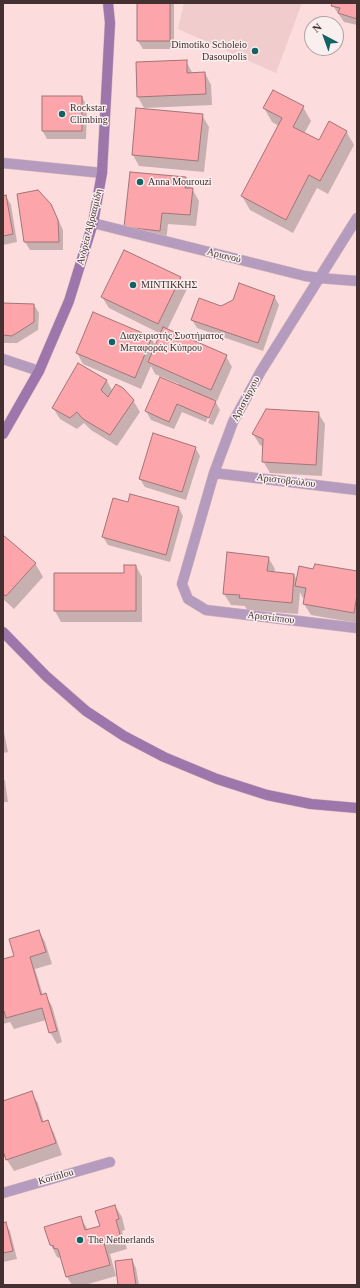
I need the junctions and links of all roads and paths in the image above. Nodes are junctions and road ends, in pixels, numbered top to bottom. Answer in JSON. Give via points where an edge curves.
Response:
{"nodes":[{"id":1,"x":108,"y":3,"type":"edge"},
{"id":2,"x":3,"y":163,"type":"edge"},
{"id":3,"x":102,"y":173,"type":"junction"},
{"id":4,"x":357,"y":218,"type":"edge"},
{"id":5,"x":93,"y":223,"type":"junction"},
{"id":6,"x":319,"y":278,"type":"junction"},
{"id":7,"x":357,"y":281,"type":"edge"},
{"id":8,"x":3,"y":360,"type":"edge"},
{"id":9,"x":39,"y":371,"type":"junction"},
{"id":10,"x":3,"y":434,"type":"edge"},
{"id":11,"x":214,"y":473,"type":"junction"},
{"id":12,"x":357,"y":490,"type":"edge"},
{"id":13,"x":188,"y":599,"type":"joint"},
{"id":14,"x":357,"y":628,"type":"edge"},
{"id":15,"x":3,"y":632,"type":"edge"},
{"id":16,"x":357,"y":808,"type":"edge"},
{"id":17,"x":110,"y":1162,"type":"dead end"},
{"id":18,"x":3,"y":1193,"type":"edge"}],
"edges":[{"from":1,"to":3,"type":"main road","name":"Ανδρέα Αβρααμίδη"},
{"from":2,"to":3,"type":"street"},
{"from":3,"to":5,"type":"main road","name":"Ανδρέα Αβρααμίδη"},
{"from":4,"to":6,"type":"street","name":"Αριστάρχου"},
{"from":5,"to":6,"type":"street","name":"Αριανού"},
{"from":5,"to":9,"type":"main road","name":"Ανδρέα Αβρααμίδη","via":[[69,302]]},
{"from":6,"to":7,"type":"street","name":"Αριανού"},
{"from":6,"to":11,"type":"street","name":"Αριστάρχου","via":[[261,371],[233,422]]},
{"from":8,"to":9,"type":"street"},
{"from":9,"to":10,"type":"main road","name":"Ανδρέα Αβρααμίδη"},
{"from":11,"to":12,"type":"street","name":"Αριστοβούλου"},
{"from":11,"to":13,"type":"street","name":"Αριστάρχου","via":[[182,584]]},
{"from":13,"to":14,"type":"street","name":"Αριστίππου","via":[[206,610]]},
{"from":15,"to":16,"type":"main road","via":[[46,676],[86,711],[124,736],[164,757],[217,779],[267,795],[311,804]]},
{"from":17,"to":18,"type":"street","name":"Korinlou"}]}
